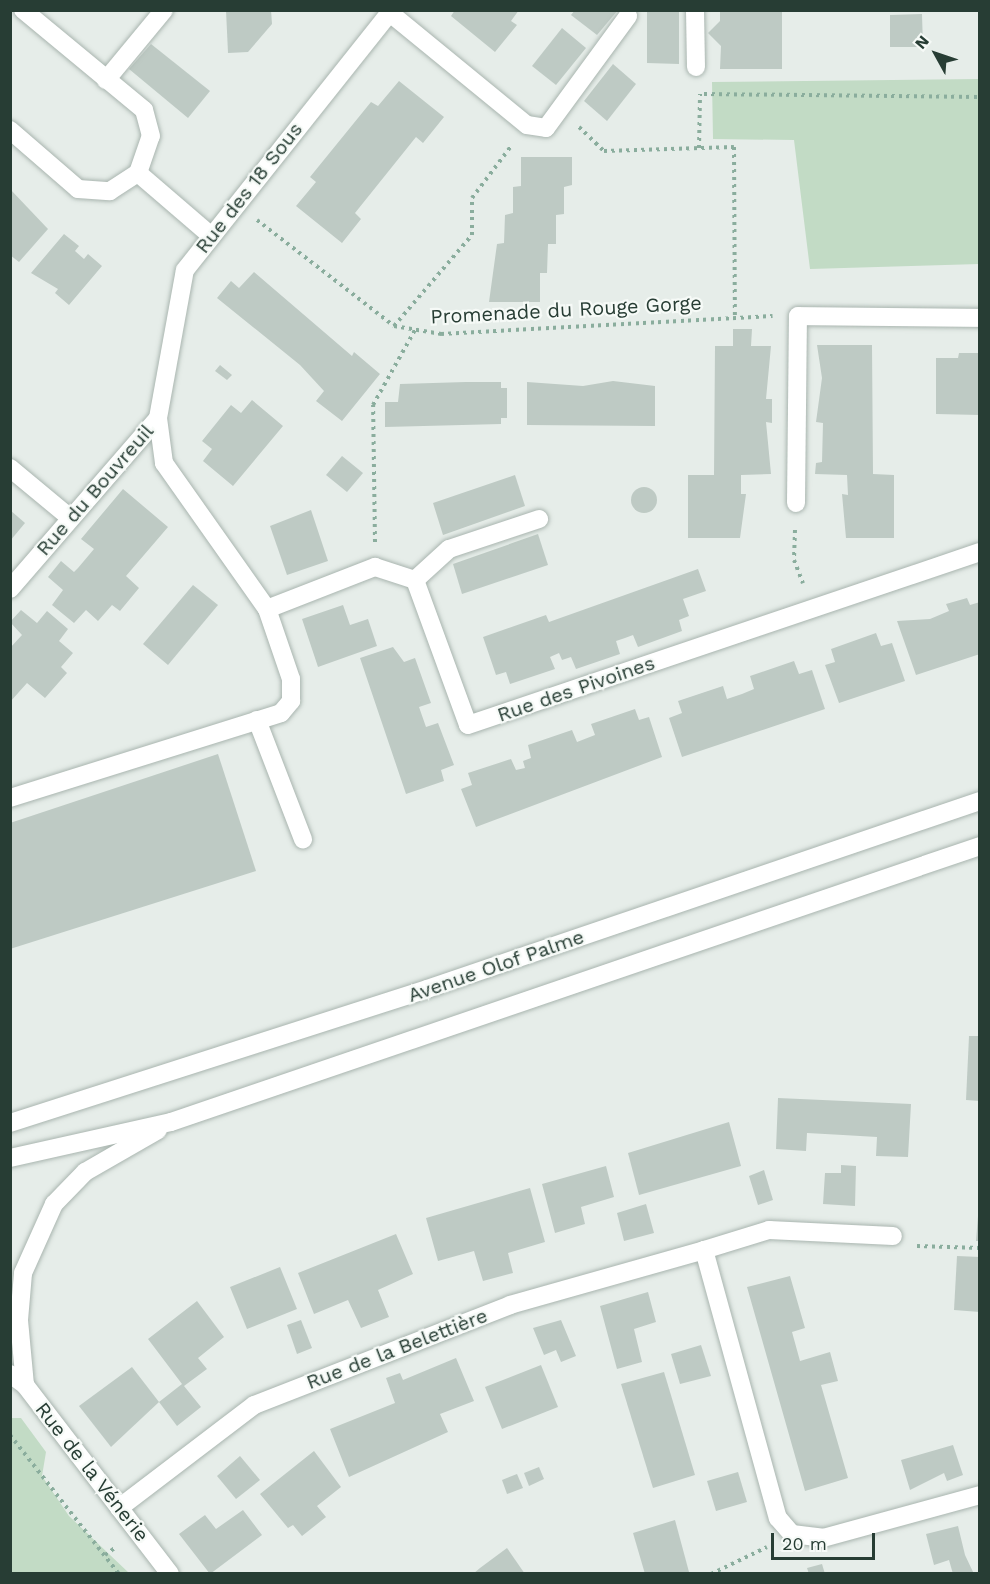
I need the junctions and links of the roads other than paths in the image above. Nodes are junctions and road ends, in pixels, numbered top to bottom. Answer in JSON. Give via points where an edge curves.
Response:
{"nodes":[{"id":1,"x":23,"y":10,"type":"edge"},
{"id":2,"x":164,"y":10,"type":"edge"},
{"id":3,"x":694,"y":10,"type":"edge"},
{"id":4,"x":391,"y":12,"type":"edge"},
{"id":5,"x":628,"y":16,"type":"dead end"},
{"id":6,"x":696,"y":67,"type":"road end"},
{"id":7,"x":106,"y":80,"type":"junction"},
{"id":8,"x":10,"y":130,"type":"edge"},
{"id":9,"x":138,"y":173,"type":"junction"},
{"id":10,"x":209,"y":234,"type":"junction"},
{"id":11,"x":980,"y":318,"type":"edge"},
{"id":12,"x":158,"y":418,"type":"junction"},
{"id":13,"x":10,"y":468,"type":"edge"},
{"id":14,"x":796,"y":503,"type":"road end"},
{"id":15,"x":69,"y":517,"type":"junction"},
{"id":16,"x":539,"y":519,"type":"dead end"},
{"id":17,"x":980,"y":552,"type":"edge"},
{"id":18,"x":415,"y":580,"type":"junction"},
{"id":19,"x":10,"y":589,"type":"edge"},
{"id":20,"x":267,"y":609,"type":"junction"},
{"id":21,"x":256,"y":720,"type":"junction"},
{"id":22,"x":10,"y":798,"type":"edge"},
{"id":23,"x":980,"y":801,"type":"edge"},
{"id":24,"x":303,"y":839,"type":"dead end"},
{"id":25,"x":980,"y":846,"type":"edge"},
{"id":26,"x":171,"y":1122,"type":"junction"},
{"id":27,"x":10,"y":1123,"type":"edge"},
{"id":28,"x":10,"y":1158,"type":"edge"},
{"id":29,"x":892,"y":1236,"type":"road end"},
{"id":30,"x":704,"y":1250,"type":"junction"},
{"id":31,"x":18,"y":1379,"type":"edge"},
{"id":32,"x":980,"y":1495,"type":"edge"},
{"id":33,"x":119,"y":1508,"type":"junction"},
{"id":34,"x":170,"y":1574,"type":"edge"}],
"edges":[{"from":1,"to":7,"type":"street"},
{"from":2,"to":7,"type":"street"},
{"from":3,"to":6,"type":"street"},
{"from":4,"to":5,"type":"street","via":[[527,125],[546,128]]},
{"from":4,"to":10,"type":"street","name":"Rue des 18 Sous"},
{"from":7,"to":9,"type":"street","via":[[144,110],[151,136]]},
{"from":8,"to":9,"type":"street","via":[[78,189],[110,191]]},
{"from":9,"to":10,"type":"street"},
{"from":10,"to":12,"type":"street","name":"Rue des 18 Sous","via":[[185,270]]},
{"from":11,"to":14,"type":"street","via":[[798,316]]},
{"from":12,"to":15,"type":"street","name":"Rue du Bouvreuil"},
{"from":12,"to":20,"type":"street","name":"Rue des 18 Sous","via":[[164,463]]},
{"from":13,"to":15,"type":"street"},
{"from":15,"to":19,"type":"street","name":"Rue du Bouvreuil"},
{"from":16,"to":18,"type":"street","via":[[449,549]]},
{"from":17,"to":18,"type":"street","name":"Rue des Pivoines","via":[[468,725]]},
{"from":18,"to":20,"type":"street","via":[[375,567]]},
{"from":20,"to":21,"type":"street","name":"Rue des 18 Sous","via":[[291,679],[291,701],[281,712]]},
{"from":21,"to":22,"type":"street"},
{"from":21,"to":24,"type":"street"},
{"from":23,"to":27,"type":"street","name":"Avenue Olof Palme","via":[[416,993]]},
{"from":25,"to":26,"type":"street","name":"Avenue Olof Palme"},
{"from":26,"to":28,"type":"street","name":"Avenue Olof Palme"},
{"from":26,"to":31,"type":"street","via":[[85,1172],[54,1203],[23,1273]]},
{"from":29,"to":30,"type":"street","name":"Rue de la Belettière","via":[[769,1230]]},
{"from":30,"to":32,"type":"street","via":[[778,1518],[792,1534],[823,1538]]},
{"from":30,"to":33,"type":"street","name":"Rue de la Belettière","via":[[510,1305],[254,1405]]},
{"from":31,"to":33,"type":"street","name":"Rue de la Vénerie"},
{"from":33,"to":34,"type":"street","name":"Rue de la Vénerie"}]}
